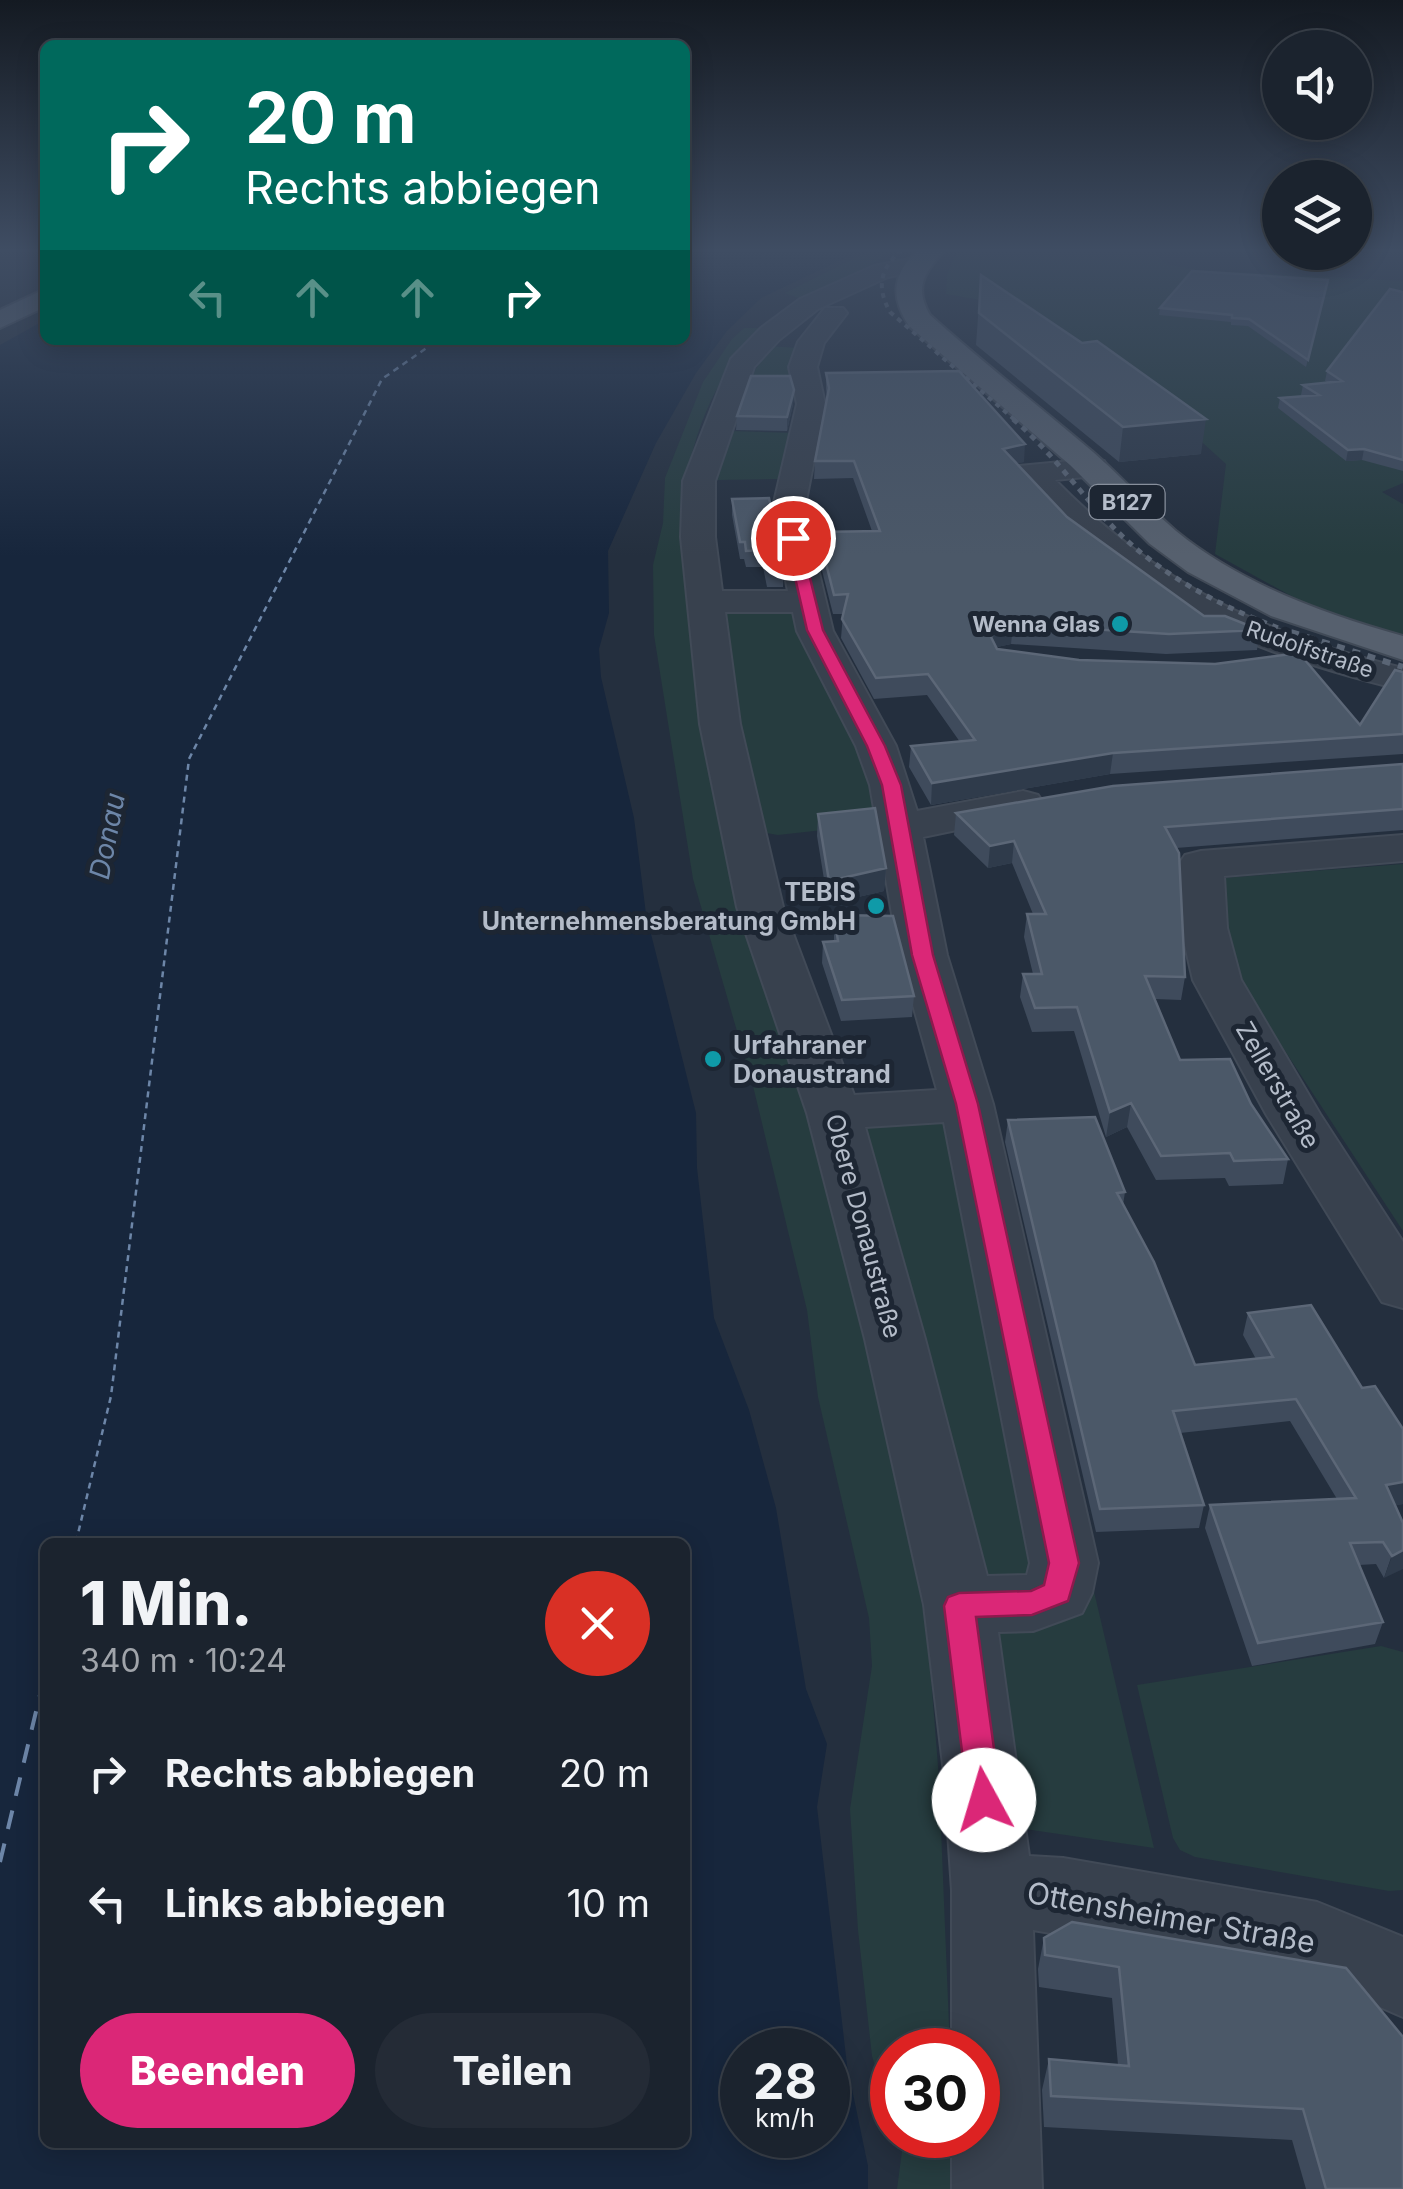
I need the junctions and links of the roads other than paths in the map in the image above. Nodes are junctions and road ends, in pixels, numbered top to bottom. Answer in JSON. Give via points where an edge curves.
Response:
{"nodes":[{"id":1,"x":761,"y":352,"type":"edge"},
{"id":2,"x":806,"y":352,"type":"edge"},
{"id":3,"x":957,"y":352,"type":"edge"},
{"id":4,"x":1092,"y":468,"type":"junction"},
{"id":5,"x":809,"y":601,"type":"junction"},
{"id":6,"x":705,"y":602,"type":"junction"},
{"id":7,"x":1403,"y":648,"type":"edge"},
{"id":8,"x":1313,"y":653,"type":"junction"},
{"id":9,"x":1246,"y":665,"type":"edge"},
{"id":10,"x":1403,"y":680,"type":"edge"},
{"id":11,"x":1055,"y":798,"type":"edge"},
{"id":12,"x":899,"y":824,"type":"junction"},
{"id":13,"x":1403,"y":848,"type":"edge"},
{"id":14,"x":967,"y":1104,"type":"junction"},
{"id":15,"x":834,"y":1113,"type":"junction"},
{"id":16,"x":1403,"y":1288,"type":"edge"},
{"id":17,"x":959,"y":1606,"type":"junction"},
{"id":18,"x":992,"y":1890,"type":"junction"},
{"id":19,"x":1403,"y":1978,"type":"edge"},
{"id":20,"x":997,"y":2189,"type":"edge"}],
"edges":[{"from":1,"to":6,"type":"street","name":"Obere Donaustraße","via":[[741,365],[699,481]]},
{"from":2,"to":5,"type":"street","via":[[803,378],[811,404],[788,512]]},
{"from":3,"to":4,"type":"main road","name":"Rudolfstraße","number":"B127"},
{"from":4,"to":7,"type":"main road","name":"Rudolfstraße","number":"B127","via":[[1164,537],[1223,578],[1312,619]]},
{"from":4,"to":8,"type":"street","name":"Rudolfstraße","via":[[1030,473],[1144,575],[1203,608]]},
{"from":5,"to":6,"type":"street"},
{"from":5,"to":12,"type":"street","via":[[828,661],[892,785]]},
{"from":6,"to":15,"type":"street","name":"Obere Donaustraße","via":[[720,724],[760,906]]},
{"from":8,"to":9,"type":"street","via":[[1282,664]]},
{"from":8,"to":10,"type":"street","name":"Rudolfstraße"},
{"from":11,"to":12,"type":"street"},
{"from":12,"to":14,"type":"street","via":[[934,1002]]},
{"from":13,"to":16,"type":"street","name":"Zellerstraße","via":[[1200,864],[1204,928],[1217,980]]},
{"from":14,"to":15,"type":"street"},
{"from":14,"to":17,"type":"street","via":[[1064,1563],[1058,1593],[1032,1603]]},
{"from":15,"to":17,"type":"street","name":"Obere Donaustraße"},
{"from":17,"to":18,"type":"street","name":"Obere Donaustraße"},
{"from":18,"to":19,"type":"street","name":"Ottensheimer Straße","via":[[1064,1896],[1317,1940]]},
{"from":18,"to":20,"type":"street","name":"Obere Donaustraße"}]}
